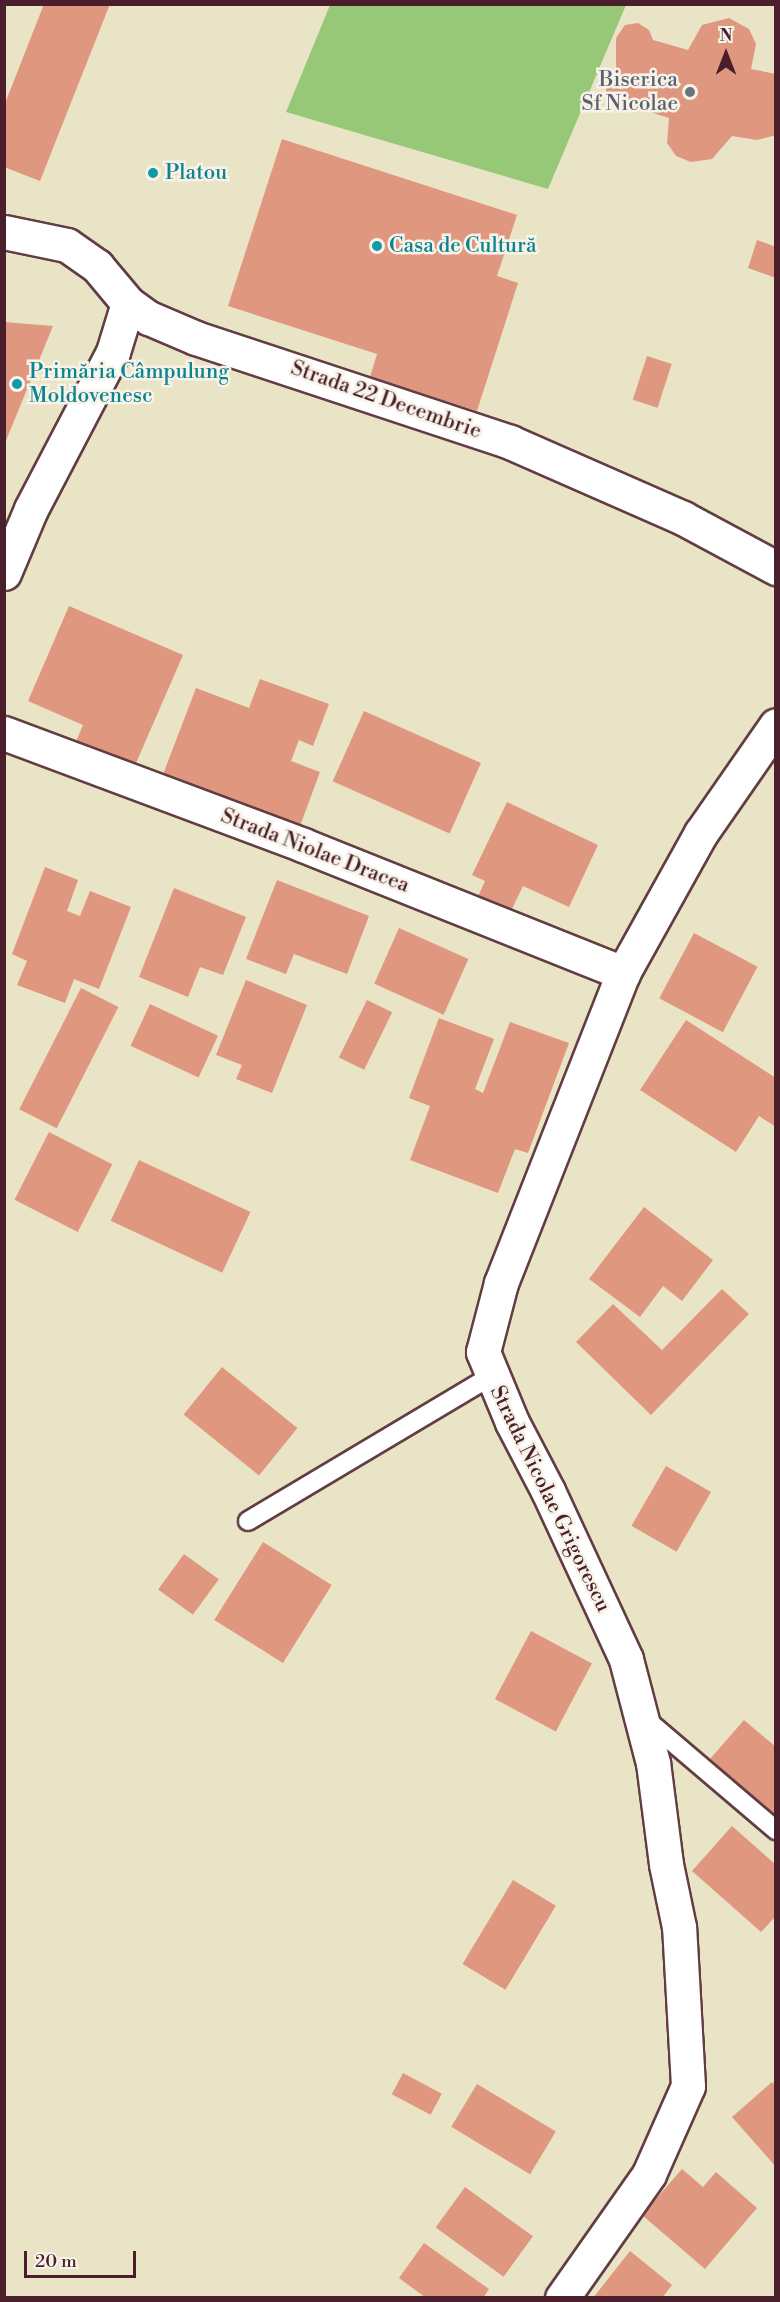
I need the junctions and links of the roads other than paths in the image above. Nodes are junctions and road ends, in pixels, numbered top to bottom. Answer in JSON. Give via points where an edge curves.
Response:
{"nodes":[{"id":1,"x":4,"y":232,"type":"edge"},
{"id":2,"x":128,"y":303,"type":"junction"},
{"id":3,"x":776,"y":568,"type":"edge"},
{"id":4,"x":4,"y":573,"type":"edge"},
{"id":5,"x":776,"y":725,"type":"edge"},
{"id":6,"x":4,"y":733,"type":"edge"},
{"id":7,"x":623,"y":973,"type":"junction"},
{"id":8,"x":491,"y":1376,"type":"junction"},
{"id":9,"x":248,"y":1521,"type":"dead end"},
{"id":10,"x":642,"y":1716,"type":"junction"},
{"id":11,"x":776,"y":1830,"type":"edge"},
{"id":12,"x":562,"y":2298,"type":"edge"}],
"edges":[{"from":1,"to":2,"type":"street","name":"Strada 22 Decembrie","via":[[67,245],[97,266]]},
{"from":2,"to":3,"type":"street","name":"Strada 22 Decembrie","via":[[149,318],[196,338],[510,442],[682,518]]},
{"from":2,"to":4,"type":"street","via":[[112,352],[31,509]]},
{"from":5,"to":7,"type":"street","name":"Strada Nicolae Grigorescu","via":[[701,833]]},
{"from":6,"to":7,"type":"street","name":"Strada Niolae Dracea","via":[[303,845]]},
{"from":7,"to":8,"type":"street","name":"Strada Nicolae Grigorescu","via":[[501,1283],[483,1352]]},
{"from":8,"to":9,"type":"lane"},
{"from":8,"to":10,"type":"street","name":"Strada Nicolae Grigorescu","via":[[626,1659]]},
{"from":10,"to":11,"type":"lane"},
{"from":10,"to":12,"type":"street","name":"Strada Nicolae Grigorescu","via":[[679,1927],[688,2086],[649,2174]]}]}
